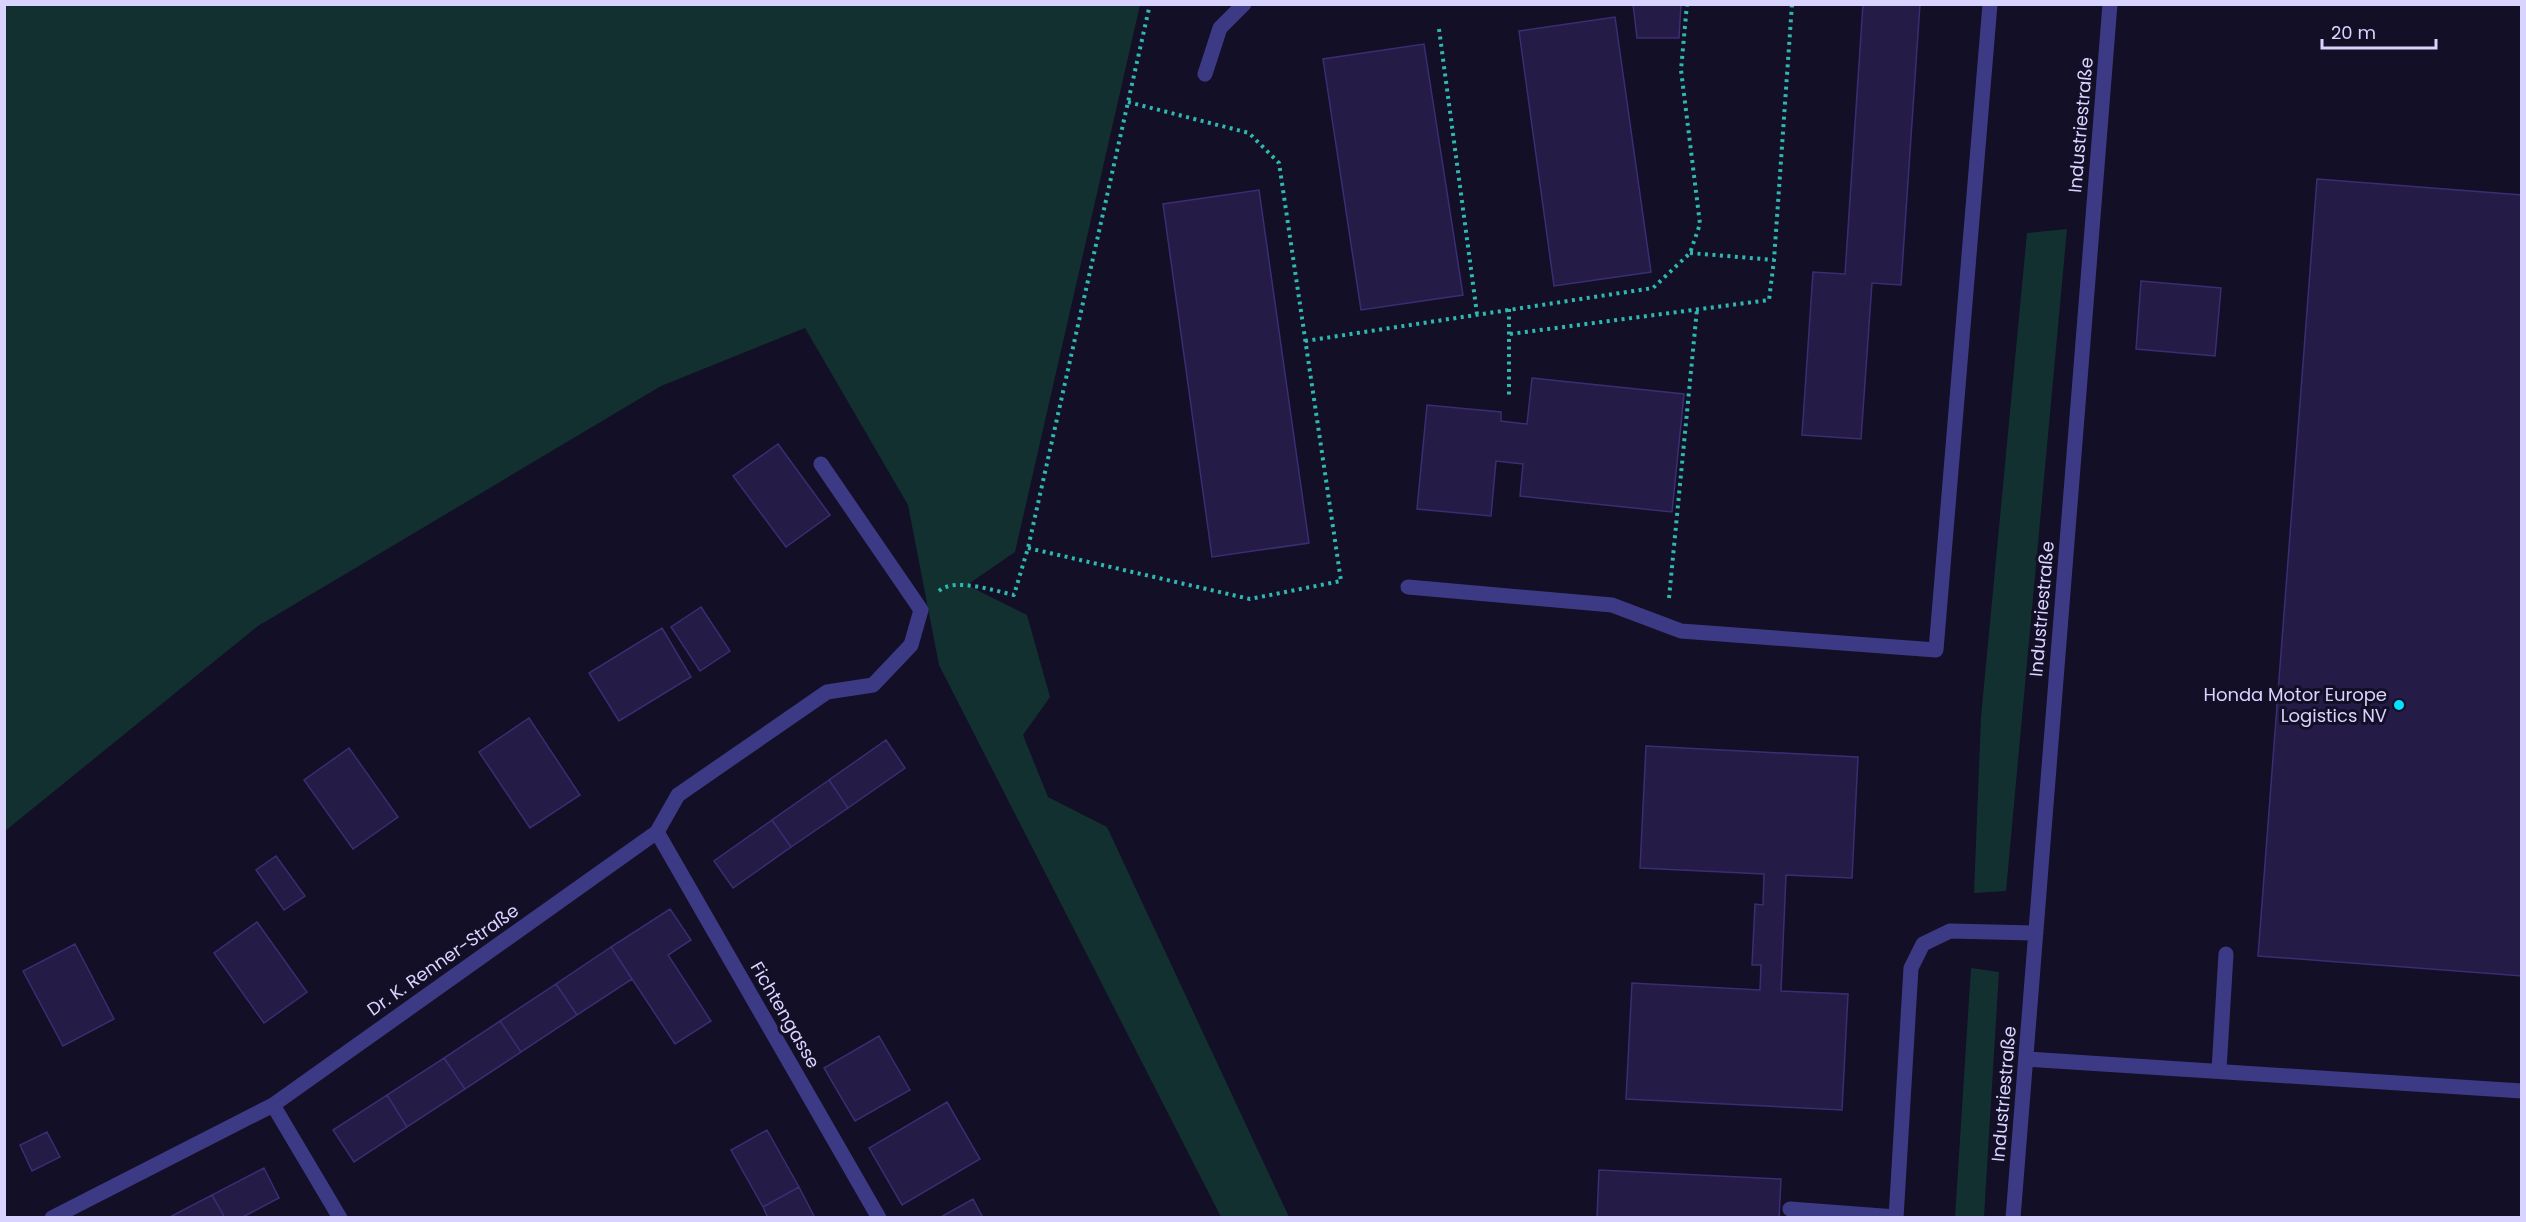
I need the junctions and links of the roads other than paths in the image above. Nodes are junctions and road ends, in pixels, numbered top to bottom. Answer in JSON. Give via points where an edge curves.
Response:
{"nodes":[{"id":1,"x":1244,"y":4,"type":"edge"},
{"id":2,"x":1990,"y":4,"type":"edge"},
{"id":3,"x":2110,"y":4,"type":"edge"},
{"id":4,"x":1206,"y":74,"type":"dead end"},
{"id":5,"x":821,"y":464,"type":"dead end"},
{"id":6,"x":1408,"y":587,"type":"dead end"},
{"id":7,"x":657,"y":832,"type":"junction"},
{"id":8,"x":2036,"y":933,"type":"junction"},
{"id":9,"x":2226,"y":954,"type":"dead end"},
{"id":10,"x":2026,"y":1059,"type":"junction"},
{"id":11,"x":2219,"y":1070,"type":"junction"},
{"id":12,"x":2522,"y":1091,"type":"edge"},
{"id":13,"x":273,"y":1105,"type":"junction"},
{"id":14,"x":1790,"y":1209,"type":"dead end"},
{"id":15,"x":1896,"y":1217,"type":"edge"},
{"id":16,"x":52,"y":1218,"type":"edge"},
{"id":17,"x":340,"y":1218,"type":"edge"},
{"id":18,"x":879,"y":1218,"type":"edge"},
{"id":19,"x":2013,"y":1218,"type":"edge"}],
"edges":[{"from":1,"to":4,"type":"street","via":[[1220,28]]},
{"from":2,"to":6,"type":"street","via":[[1936,650],[1681,631],[1612,605]]},
{"from":3,"to":8,"type":"street","name":"Industriestraße"},
{"from":5,"to":7,"type":"street","name":"Dr. K. Renner-Straße","via":[[921,610],[912,645],[873,685],[826,692],[678,795]]},
{"from":7,"to":13,"type":"street","name":"Dr. K. Renner-Straße"},
{"from":7,"to":18,"type":"street","name":"Fichtengasse"},
{"from":8,"to":10,"type":"street","name":"Industriestraße"},
{"from":8,"to":15,"type":"street","via":[[1950,931],[1923,944],[1911,968]]},
{"from":9,"to":11,"type":"street"},
{"from":10,"to":11,"type":"street"},
{"from":10,"to":19,"type":"street","name":"Industriestraße"},
{"from":11,"to":12,"type":"street"},
{"from":13,"to":16,"type":"street","name":"Dr. K. Renner-Straße"},
{"from":13,"to":17,"type":"street"},
{"from":14,"to":15,"type":"street"}]}
